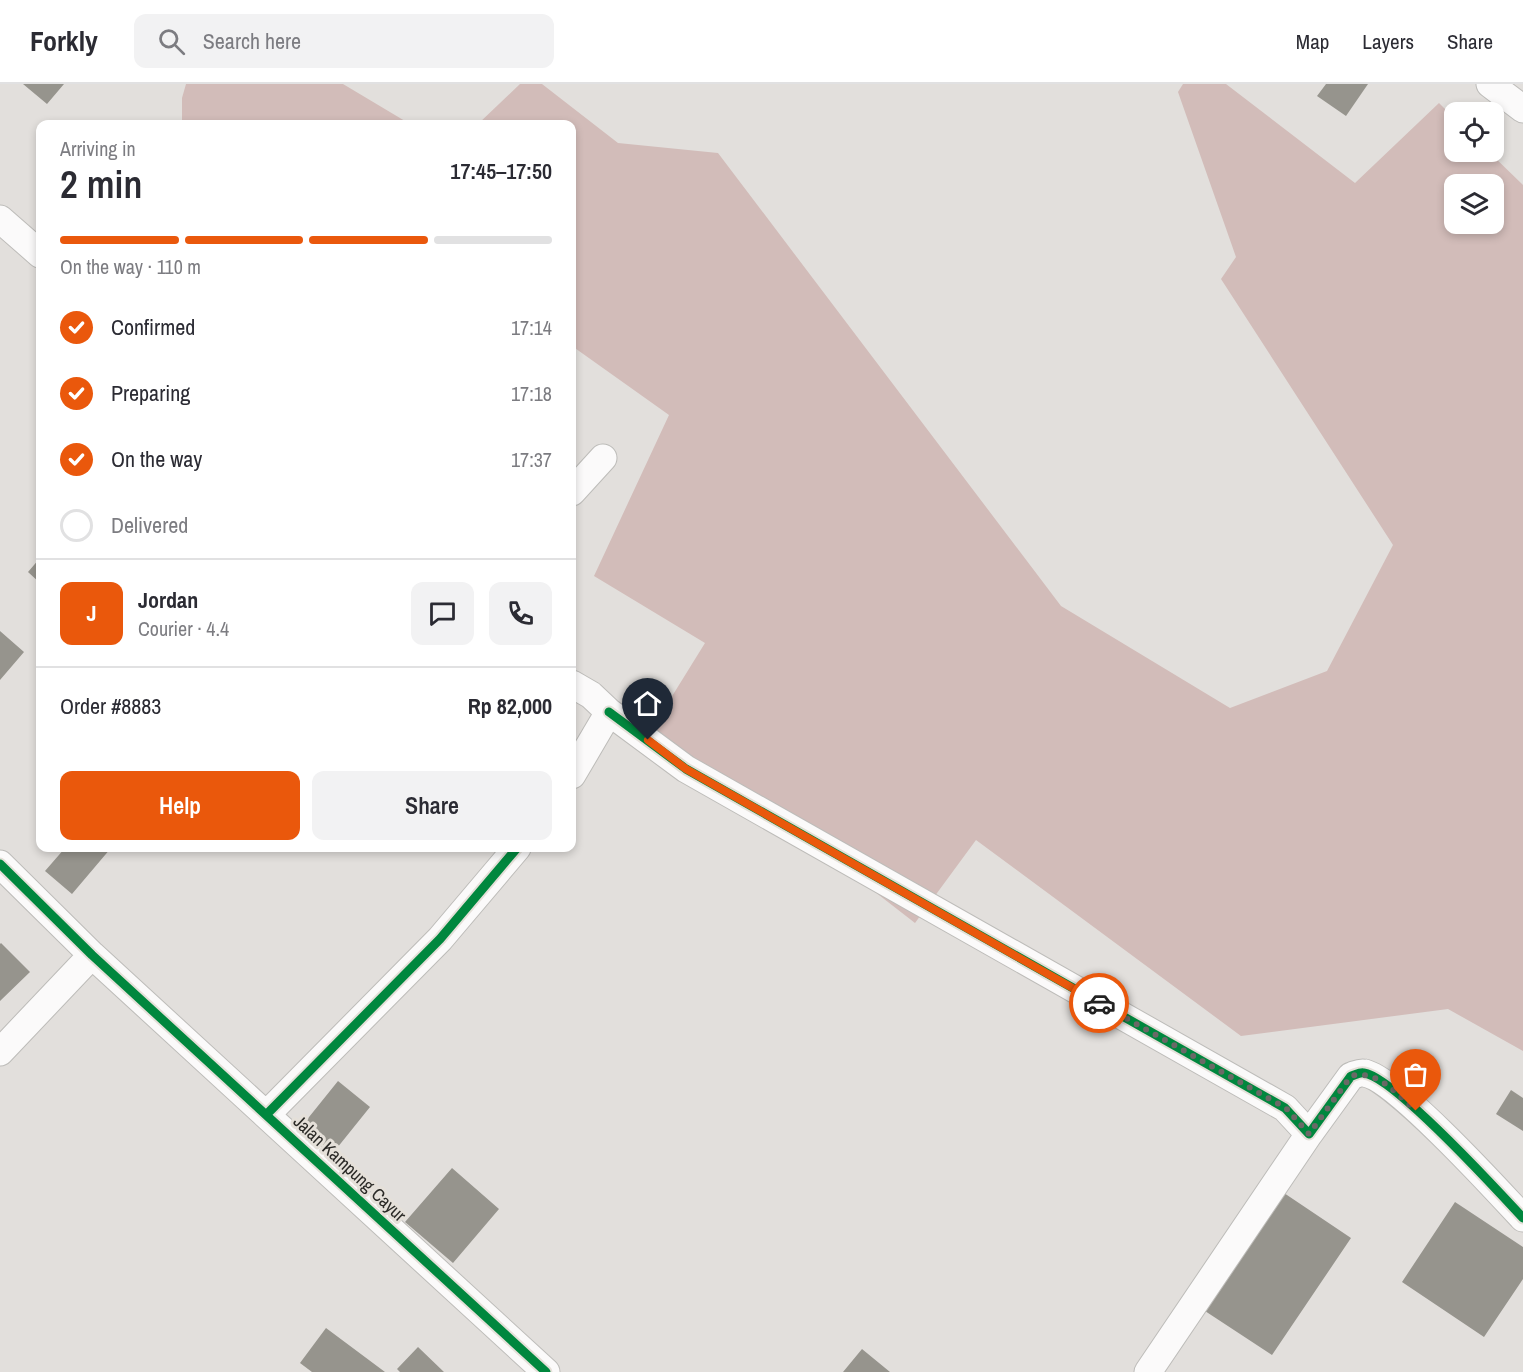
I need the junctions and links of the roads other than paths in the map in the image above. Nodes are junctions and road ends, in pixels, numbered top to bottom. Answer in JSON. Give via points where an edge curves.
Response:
{"nodes":[{"id":1,"x":1490,"y":84,"type":"edge"},
{"id":2,"x":1523,"y":108,"type":"edge"},
{"id":3,"x":0,"y":219,"type":"edge"},
{"id":4,"x":36,"y":250,"type":"edge"},
{"id":5,"x":603,"y":458,"type":"dead end"},
{"id":6,"x":576,"y":488,"type":"edge"},
{"id":7,"x":576,"y":686,"type":"edge"},
{"id":8,"x":609,"y":712,"type":"junction"},
{"id":9,"x":576,"y":768,"type":"edge"},
{"id":10,"x":514,"y":852,"type":"edge"},
{"id":11,"x":0,"y":864,"type":"edge"},
{"id":12,"x":92,"y":955,"type":"junction"},
{"id":13,"x":0,"y":1052,"type":"edge"},
{"id":14,"x":267,"y":1114,"type":"junction"},
{"id":15,"x":1309,"y":1134,"type":"junction"},
{"id":16,"x":1523,"y":1218,"type":"edge"},
{"id":17,"x":546,"y":1372,"type":"edge"},
{"id":18,"x":1148,"y":1372,"type":"edge"}],
"edges":[{"from":1,"to":2,"type":"street"},
{"from":3,"to":4,"type":"street"},
{"from":5,"to":6,"type":"street"},
{"from":7,"to":8,"type":"street"},
{"from":8,"to":9,"type":"street"},
{"from":8,"to":15,"type":"street","via":[[686,769],[1286,1108]]},
{"from":10,"to":14,"type":"street","via":[[440,939]]},
{"from":11,"to":12,"type":"street","name":"Jalan Kampung Cayur"},
{"from":12,"to":13,"type":"street"},
{"from":12,"to":14,"type":"street","name":"Jalan Kampung Cayur"},
{"from":14,"to":17,"type":"street","name":"Jalan Kampung Cayur"},
{"from":15,"to":16,"type":"street","via":[[1351,1076],[1363,1073],[1380,1079],[1448,1139]]},
{"from":15,"to":18,"type":"street"}]}
